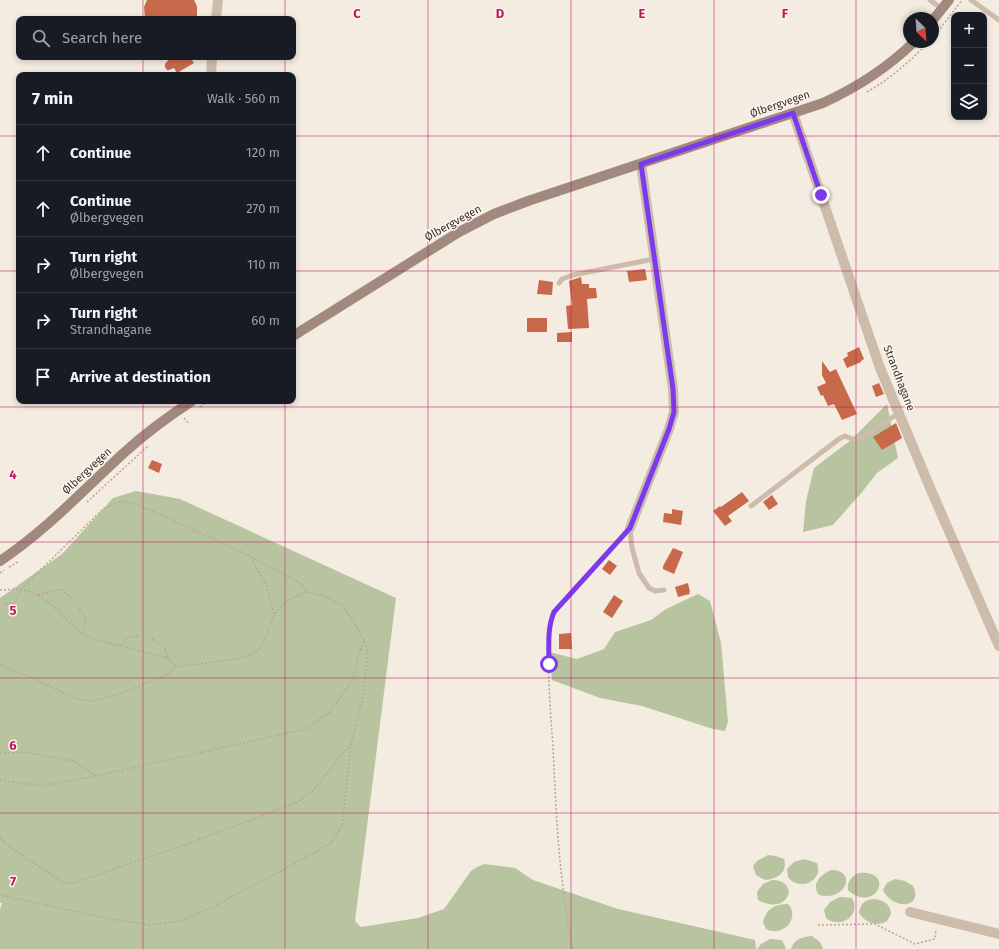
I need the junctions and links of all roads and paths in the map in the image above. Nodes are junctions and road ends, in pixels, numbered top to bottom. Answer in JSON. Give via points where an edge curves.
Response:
{"nodes":[{"id":1,"x":218,"y":0,"type":"edge"},
{"id":2,"x":930,"y":0,"type":"edge"},
{"id":3,"x":949,"y":0,"type":"edge"},
{"id":4,"x":962,"y":0,"type":"edge"},
{"id":5,"x":971,"y":0,"type":"edge"},
{"id":6,"x":942,"y":9,"type":"junction"},
{"id":7,"x":939,"y":13,"type":"edge"},
{"id":8,"x":216,"y":16,"type":"edge"},
{"id":9,"x":999,"y":20,"type":"edge"},
{"id":10,"x":939,"y":30,"type":"edge"},
{"id":11,"x":908,"y":48,"type":"edge"},
{"id":12,"x":212,"y":60,"type":"edge"},
{"id":13,"x":211,"y":72,"type":"edge"},
{"id":14,"x":793,"y":113,"type":"junction"},
{"id":15,"x":641,"y":164,"type":"junction"},
{"id":16,"x":654,"y":259,"type":"junction"},
{"id":17,"x":559,"y":283,"type":"dead end"},
{"id":18,"x":296,"y":334,"type":"edge"},
{"id":19,"x":194,"y":405,"type":"edge"},
{"id":20,"x":899,"y":413,"type":"junction"},
{"id":21,"x":152,"y":443,"type":"dead end"},
{"id":22,"x":751,"y":506,"type":"dead end"},
{"id":23,"x":82,"y":507,"type":"dead end"},
{"id":24,"x":630,"y":528,"type":"junction"},
{"id":25,"x":250,"y":556,"type":"junction"},
{"id":26,"x":19,"y":560,"type":"dead end"},
{"id":27,"x":0,"y":561,"type":"edge"},
{"id":28,"x":0,"y":573,"type":"edge"},
{"id":29,"x":21,"y":589,"type":"junction"},
{"id":30,"x":0,"y":590,"type":"edge"},
{"id":31,"x":664,"y":590,"type":"dead end"},
{"id":32,"x":306,"y":592,"type":"junction"},
{"id":33,"x":38,"y":595,"type":"junction"},
{"id":34,"x":73,"y":600,"type":"dead end"},
{"id":35,"x":5,"y":604,"type":"dead end"},
{"id":36,"x":79,"y":609,"type":"dead end"},
{"id":37,"x":274,"y":614,"type":"junction"},
{"id":38,"x":83,"y":634,"type":"junction"},
{"id":39,"x":141,"y":636,"type":"dead end"},
{"id":40,"x":152,"y":639,"type":"dead end"},
{"id":41,"x":364,"y":641,"type":"junction"},
{"id":42,"x":120,"y":646,"type":"junction"},
{"id":43,"x":999,"y":646,"type":"edge"},
{"id":44,"x":168,"y":658,"type":"junction"},
{"id":45,"x":0,"y":665,"type":"edge"},
{"id":46,"x":176,"y":667,"type":"junction"},
{"id":47,"x":351,"y":743,"type":"junction"},
{"id":48,"x":0,"y":753,"type":"edge"},
{"id":49,"x":96,"y":776,"type":"junction"},
{"id":50,"x":0,"y":780,"type":"edge"},
{"id":51,"x":0,"y":838,"type":"edge"},
{"id":52,"x":0,"y":895,"type":"edge"},
{"id":53,"x":910,"y":912,"type":"dead end"},
{"id":54,"x":937,"y":919,"type":"junction"},
{"id":55,"x":818,"y":925,"type":"dead end"},
{"id":56,"x":999,"y":934,"type":"edge"},
{"id":57,"x":573,"y":949,"type":"edge"}],
"edges":[{"from":1,"to":8,"type":"street"},
{"from":2,"to":6,"type":"lane"},
{"from":3,"to":6,"type":"main road"},
{"from":4,"to":10,"type":"path"},
{"from":5,"to":9,"type":"lane"},
{"from":6,"to":7,"type":"main road"},
{"from":11,"to":14,"type":"main road","name":"Ølbergvegen","via":[[876,74],[847,92]]},
{"from":12,"to":13,"type":"street"},
{"from":14,"to":15,"type":"main road","name":"Ølbergvegen"},
{"from":14,"to":20,"type":"street","name":"Strandhagane","via":[[880,368]]},
{"from":15,"to":16,"type":"street"},
{"from":15,"to":18,"type":"main road","name":"Ølbergvegen","via":[[494,214],[459,232]]},
{"from":16,"to":17,"type":"lane","via":[[572,275]]},
{"from":16,"to":24,"type":"street","via":[[674,412]]},
{"from":19,"to":27,"type":"main road","name":"Ølbergvegen","via":[[151,430],[30,540]]},
{"from":20,"to":22,"type":"lane","via":[[860,439],[845,436],[839,439]]},
{"from":20,"to":43,"type":"street","name":"Strandhagane"},
{"from":21,"to":23,"type":"path"},
{"from":24,"to":31,"type":"lane","via":[[639,573],[650,588],[655,591]]},
{"from":24,"to":57,"type":"path","via":[[554,612],[550,621],[549,679],[556,816],[564,900]]},
{"from":25,"to":29,"type":"path","via":[[139,505],[122,501],[103,509]]},
{"from":25,"to":32,"type":"path","via":[[298,582]]},
{"from":25,"to":37,"type":"path","via":[[267,586]]},
{"from":26,"to":28,"type":"path"},
{"from":29,"to":30,"type":"path"},
{"from":29,"to":33,"type":"path"},
{"from":29,"to":35,"type":"path","via":[[14,603]]},
{"from":32,"to":37,"type":"path","via":[[289,600]]},
{"from":32,"to":41,"type":"path","via":[[325,596],[341,605],[353,620]]},
{"from":33,"to":34,"type":"path","via":[[61,589]]},
{"from":33,"to":38,"type":"path"},
{"from":36,"to":38,"type":"path","via":[[86,618]]},
{"from":37,"to":46,"type":"path","via":[[264,642],[254,652],[237,659]]},
{"from":38,"to":42,"type":"path"},
{"from":39,"to":42,"type":"path","via":[[129,637]]},
{"from":40,"to":44,"type":"path","via":[[164,646]]},
{"from":41,"to":47,"type":"path","via":[[368,653],[363,697]]},
{"from":41,"to":49,"type":"path","via":[[353,679],[329,712],[306,729]]},
{"from":42,"to":44,"type":"path"},
{"from":44,"to":46,"type":"path"},
{"from":45,"to":46,"type":"path","via":[[77,699],[93,700],[122,694],[166,675]]},
{"from":47,"to":51,"type":"path","via":[[314,790],[298,802],[74,883],[64,883]]},
{"from":47,"to":52,"type":"path","via":[[342,827],[330,844],[219,904],[181,921],[149,925]]},
{"from":48,"to":49,"type":"path","via":[[24,752],[73,761]]},
{"from":49,"to":50,"type":"path","via":[[40,786]]},
{"from":53,"to":54,"type":"street"},
{"from":54,"to":55,"type":"path","via":[[935,939],[915,944],[875,924]]},
{"from":54,"to":56,"type":"street"}]}
